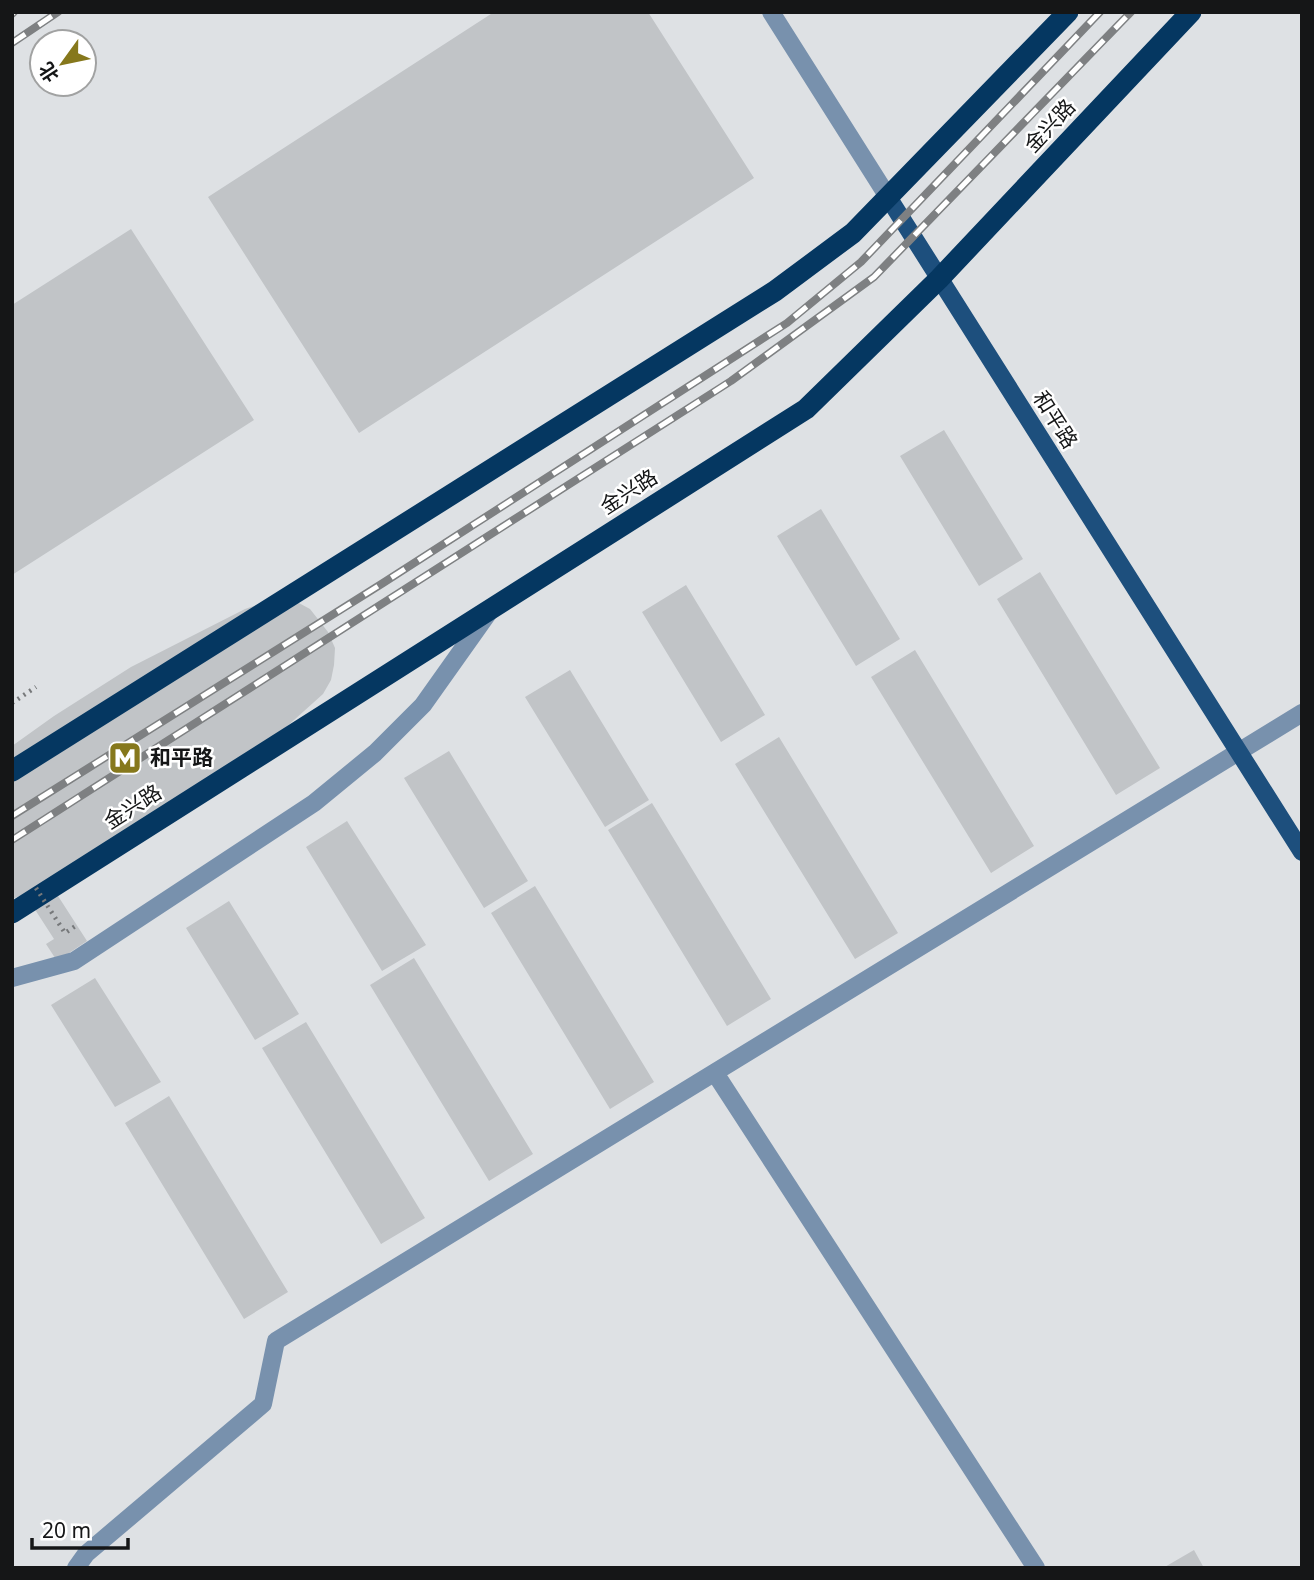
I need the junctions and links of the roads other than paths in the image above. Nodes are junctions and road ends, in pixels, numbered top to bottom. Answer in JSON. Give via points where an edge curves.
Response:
{"nodes":[{"id":1,"x":771,"y":12,"type":"edge"},
{"id":2,"x":1068,"y":12,"type":"edge"},
{"id":3,"x":1191,"y":12,"type":"edge"},
{"id":4,"x":888,"y":197,"type":"junction"},
{"id":5,"x":939,"y":279,"type":"junction"},
{"id":6,"x":490,"y":610,"type":"junction"},
{"id":7,"x":1302,"y":713,"type":"edge"},
{"id":8,"x":1239,"y":753,"type":"junction"},
{"id":9,"x":12,"y":771,"type":"edge"},
{"id":10,"x":1302,"y":852,"type":"edge"},
{"id":11,"x":12,"y":913,"type":"edge"},
{"id":12,"x":12,"y":978,"type":"edge"},
{"id":13,"x":715,"y":1073,"type":"junction"},
{"id":14,"x":76,"y":1568,"type":"edge"},
{"id":15,"x":1036,"y":1568,"type":"edge"}],
"edges":[{"from":1,"to":4,"type":"street","name":"和平路"},
{"from":2,"to":4,"type":"highway"},
{"from":3,"to":5,"type":"highway","name":"金兴路"},
{"from":4,"to":5,"type":"main road","name":"和平路"},
{"from":4,"to":9,"type":"highway","via":[[853,233],[775,291]]},
{"from":5,"to":6,"type":"highway","name":"金兴路","via":[[806,408]]},
{"from":5,"to":8,"type":"main road","name":"和平路"},
{"from":6,"to":11,"type":"highway","name":"金兴路"},
{"from":6,"to":12,"type":"street","via":[[423,705],[375,753],[314,803],[74,961]]},
{"from":7,"to":8,"type":"street"},
{"from":8,"to":10,"type":"main road","name":"和平路"},
{"from":8,"to":13,"type":"street"},
{"from":13,"to":14,"type":"street","via":[[276,1341],[263,1404]]},
{"from":13,"to":15,"type":"street"}]}
